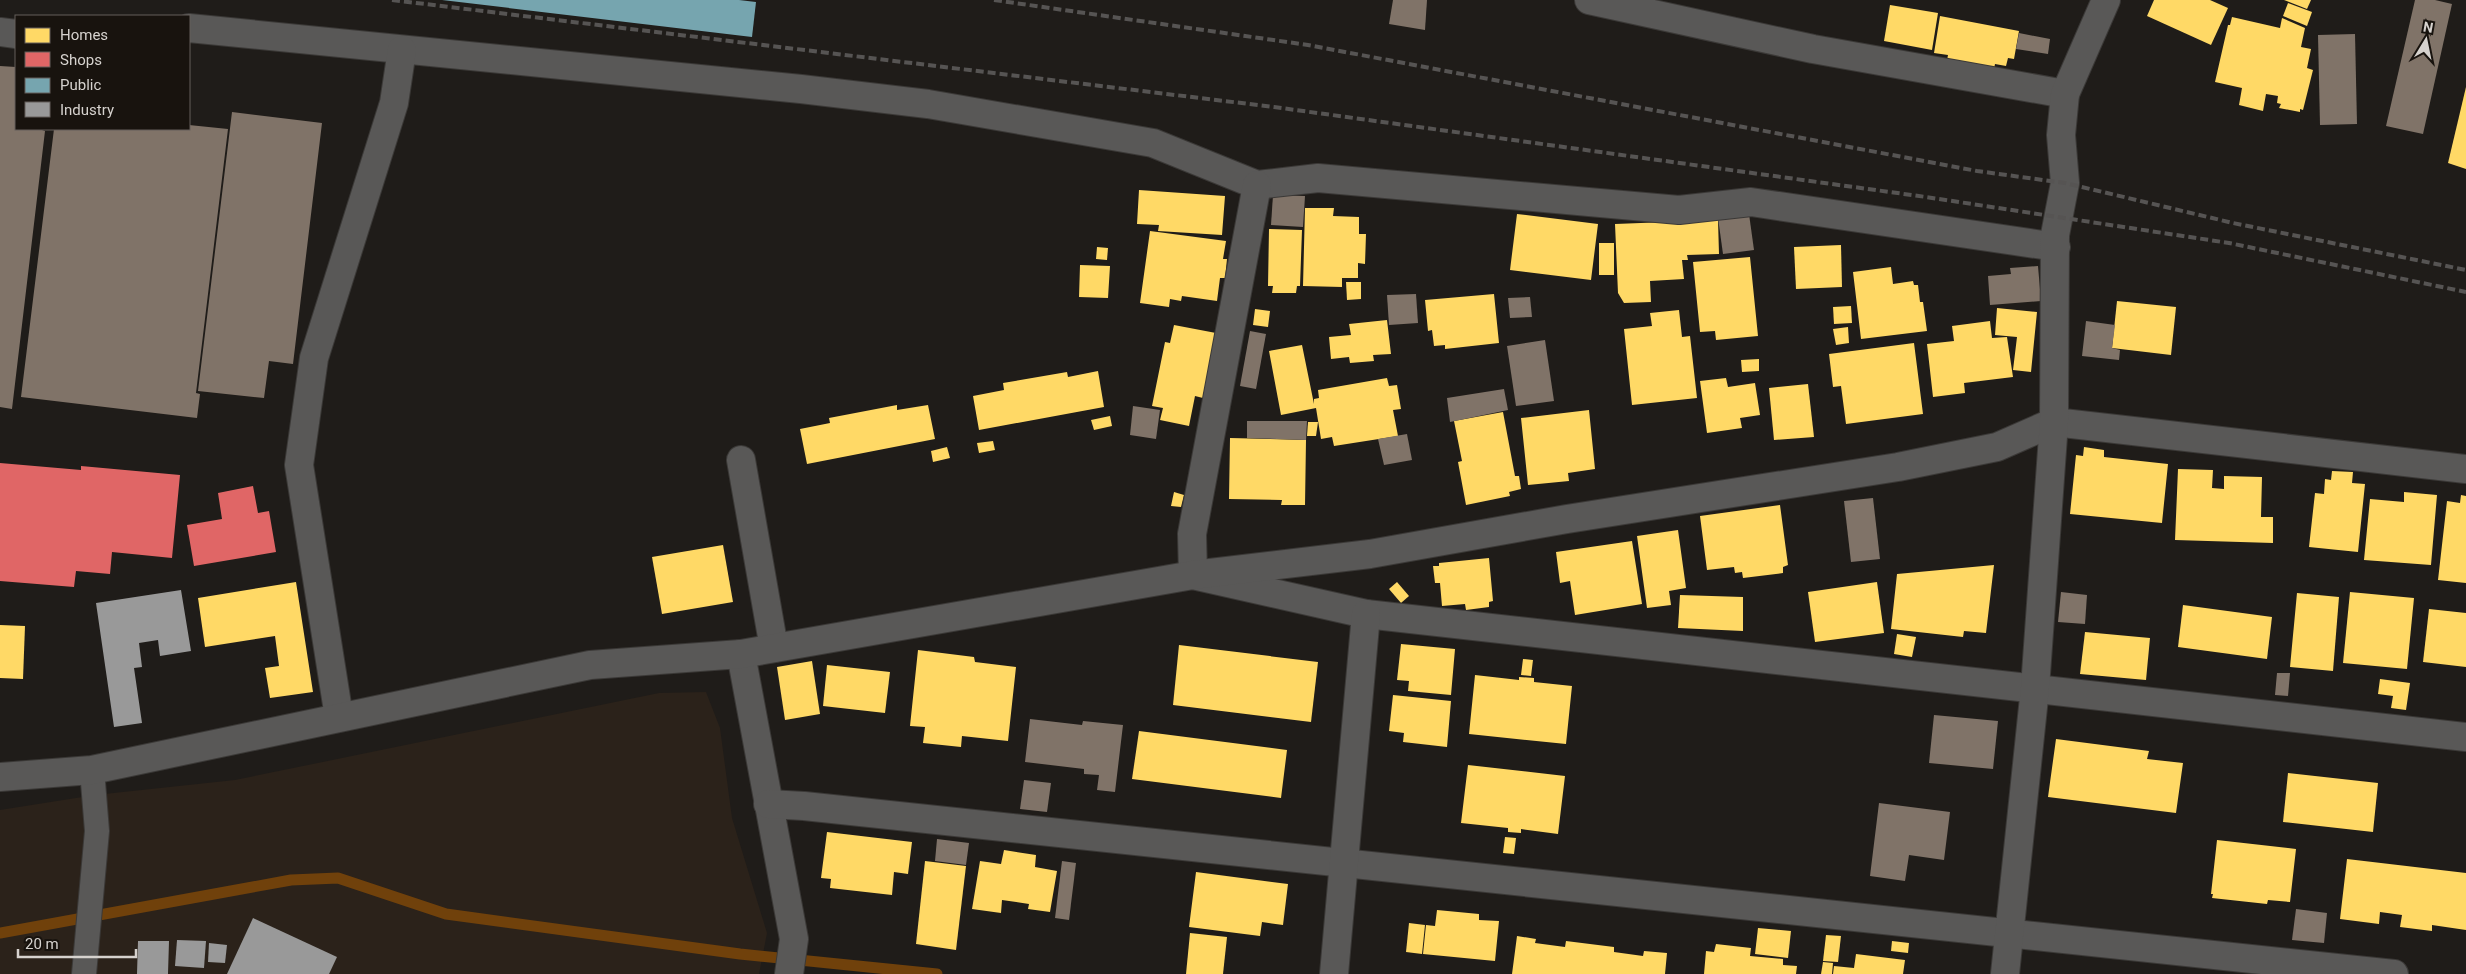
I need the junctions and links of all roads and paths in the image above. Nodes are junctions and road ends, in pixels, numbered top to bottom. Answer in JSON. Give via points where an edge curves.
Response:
{"nodes":[{"id":1,"x":1589,"y":0,"type":"edge"},
{"id":2,"x":2106,"y":0,"type":"edge"},
{"id":3,"x":190,"y":28,"type":"edge"},
{"id":4,"x":0,"y":32,"type":"edge"},
{"id":5,"x":15,"y":34,"type":"edge"},
{"id":6,"x":402,"y":50,"type":"junction"},
{"id":7,"x":2065,"y":94,"type":"junction"},
{"id":8,"x":1257,"y":185,"type":"junction"},
{"id":9,"x":2056,"y":247,"type":"junction"},
{"id":10,"x":2054,"y":422,"type":"junction"},
{"id":11,"x":741,"y":460,"type":"dead end"},
{"id":12,"x":2466,"y":469,"type":"edge"},
{"id":13,"x":1193,"y":575,"type":"junction"},
{"id":14,"x":1366,"y":614,"type":"junction"},
{"id":15,"x":774,"y":648,"type":"junction"},
{"id":16,"x":741,"y":654,"type":"junction"},
{"id":17,"x":2034,"y":688,"type":"junction"},
{"id":18,"x":340,"y":717,"type":"junction"},
{"id":19,"x":2466,"y":737,"type":"edge"},
{"id":20,"x":92,"y":770,"type":"junction"},
{"id":21,"x":0,"y":777,"type":"edge"},
{"id":22,"x":768,"y":804,"type":"junction"},
{"id":23,"x":1342,"y":864,"type":"junction"},
{"id":24,"x":2009,"y":932,"type":"junction"},
{"id":25,"x":790,"y":972,"type":"edge"},
{"id":26,"x":84,"y":974,"type":"edge"},
{"id":27,"x":1334,"y":974,"type":"edge"},
{"id":28,"x":2005,"y":974,"type":"edge"},
{"id":29,"x":2394,"y":974,"type":"edge"}],
"edges":[{"from":1,"to":7,"type":"street","via":[[1813,48]]},
{"from":2,"to":7,"type":"street"},
{"from":3,"to":6,"type":"street"},
{"from":4,"to":5,"type":"street"},
{"from":6,"to":8,"type":"street","via":[[928,104],[1153,143]]},
{"from":6,"to":18,"type":"street","via":[[394,103],[314,358],[299,465]]},
{"from":7,"to":9,"type":"street","via":[[2061,135],[2064,183],[2056,226]]},
{"from":8,"to":9,"type":"street","via":[[1318,178],[1679,210],[1750,202]]},
{"from":8,"to":13,"type":"street","via":[[1192,534]]},
{"from":9,"to":10,"type":"street"},
{"from":10,"to":12,"type":"street"},
{"from":10,"to":13,"type":"street","via":[[1997,447],[1898,467],[1370,554]]},
{"from":10,"to":17,"type":"street"},
{"from":11,"to":15,"type":"street"},
{"from":13,"to":14,"type":"street"},
{"from":13,"to":15,"type":"street"},
{"from":14,"to":17,"type":"street"},
{"from":14,"to":23,"type":"street"},
{"from":15,"to":16,"type":"street"},
{"from":16,"to":18,"type":"street","via":[[590,665]]},
{"from":16,"to":22,"type":"street"},
{"from":17,"to":19,"type":"street"},
{"from":17,"to":24,"type":"street"},
{"from":18,"to":20,"type":"street"},
{"from":20,"to":21,"type":"street"},
{"from":20,"to":26,"type":"lane","via":[[97,831]]},
{"from":22,"to":23,"type":"street"},
{"from":22,"to":25,"type":"street","via":[[794,940]]},
{"from":23,"to":24,"type":"street"},
{"from":23,"to":27,"type":"street"},
{"from":24,"to":28,"type":"street"},
{"from":24,"to":29,"type":"street"}]}
